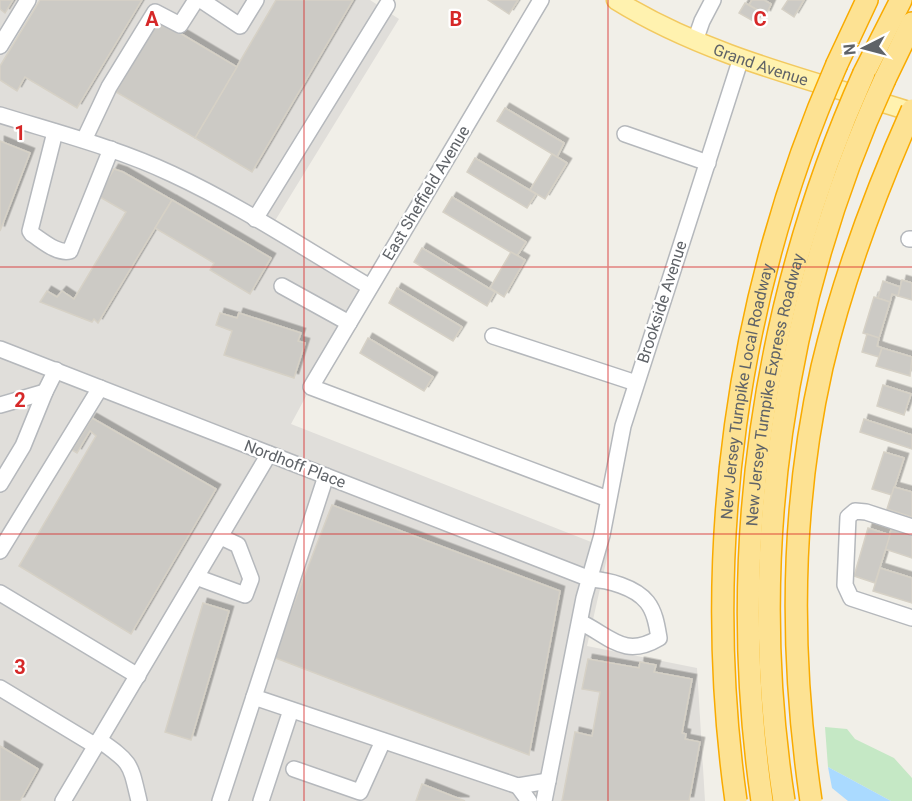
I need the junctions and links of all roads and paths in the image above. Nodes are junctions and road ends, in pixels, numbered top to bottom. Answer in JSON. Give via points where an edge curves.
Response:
{"nodes":[{"id":1,"x":28,"y":0,"type":"edge"},
{"id":2,"x":199,"y":0,"type":"edge"},
{"id":3,"x":256,"y":0,"type":"edge"},
{"id":4,"x":541,"y":0,"type":"edge"},
{"id":5,"x":616,"y":0,"type":"edge"},
{"id":6,"x":713,"y":0,"type":"edge"},
{"id":7,"x":867,"y":0,"type":"edge"},
{"id":8,"x":901,"y":0,"type":"edge"},
{"id":9,"x":387,"y":5,"type":"dead end"},
{"id":10,"x":912,"y":23,"type":"edge"},
{"id":11,"x":696,"y":41,"type":"junction"},
{"id":12,"x":0,"y":46,"type":"edge"},
{"id":13,"x":741,"y":58,"type":"junction"},
{"id":14,"x":912,"y":111,"type":"edge"},
{"id":15,"x":0,"y":115,"type":"edge"},
{"id":16,"x":55,"y":132,"type":"junction"},
{"id":17,"x":625,"y":134,"type":"dead end"},
{"id":18,"x":84,"y":141,"type":"junction"},
{"id":19,"x":111,"y":149,"type":"junction"},
{"id":20,"x":708,"y":162,"type":"junction"},
{"id":21,"x":255,"y":219,"type":"junction"},
{"id":22,"x":282,"y":286,"type":"dead end"},
{"id":23,"x":370,"y":287,"type":"junction"},
{"id":24,"x":349,"y":323,"type":"junction"},
{"id":25,"x":493,"y":336,"type":"dead end"},
{"id":26,"x":0,"y":349,"type":"edge"},
{"id":27,"x":56,"y":370,"type":"junction"},
{"id":28,"x":636,"y":383,"type":"junction"},
{"id":29,"x":100,"y":387,"type":"junction"},
{"id":30,"x":45,"y":392,"type":"junction"},
{"id":31,"x":0,"y":405,"type":"edge"},
{"id":32,"x":269,"y":454,"type":"junction"},
{"id":33,"x":326,"y":476,"type":"junction"},
{"id":34,"x":0,"y":484,"type":"edge"},
{"id":35,"x":608,"y":499,"type":"junction"},
{"id":36,"x":912,"y":527,"type":"edge"},
{"id":37,"x":221,"y":537,"type":"junction"},
{"id":38,"x":0,"y":551,"type":"edge"},
{"id":39,"x":196,"y":578,"type":"junction"},
{"id":40,"x":590,"y":579,"type":"junction"},
{"id":41,"x":0,"y":593,"type":"edge"},
{"id":42,"x":912,"y":618,"type":"edge"},
{"id":43,"x":580,"y":622,"type":"junction"},
{"id":44,"x":138,"y":676,"type":"junction"},
{"id":45,"x":0,"y":688,"type":"edge"},
{"id":46,"x":254,"y":697,"type":"junction"},
{"id":47,"x":291,"y":710,"type":"junction"},
{"id":48,"x":383,"y":741,"type":"junction"},
{"id":49,"x":97,"y":743,"type":"junction"},
{"id":50,"x":294,"y":769,"type":"dead end"},
{"id":51,"x":548,"y":781,"type":"junction"},
{"id":52,"x":518,"y":786,"type":"junction"},
{"id":53,"x":63,"y":801,"type":"edge"},
{"id":54,"x":140,"y":801,"type":"edge"},
{"id":55,"x":220,"y":801,"type":"edge"},
{"id":56,"x":261,"y":801,"type":"edge"},
{"id":57,"x":529,"y":801,"type":"edge"},
{"id":58,"x":544,"y":801,"type":"edge"},
{"id":59,"x":736,"y":801,"type":"edge"},
{"id":60,"x":762,"y":801,"type":"edge"},
{"id":61,"x":783,"y":801,"type":"edge"},
{"id":62,"x":811,"y":801,"type":"edge"}],
"edges":[{"from":1,"to":12,"type":"street"},
{"from":2,"to":3,"type":"street","via":[[240,26]]},
{"from":2,"to":18,"type":"street","via":[[180,25],[155,12],[109,87]]},
{"from":4,"to":23,"type":"street","name":"East Sheffield Avenue"},
{"from":5,"to":11,"type":"main road","name":"Grand Avenue"},
{"from":6,"to":11,"type":"street"},
{"from":7,"to":59,"type":"highway","name":"New Jersey Turnpike Local Roadway","bridge":true,"via":[[811,125],[771,243],[751,331],[726,510],[723,603],[727,711]]},
{"from":8,"to":60,"type":"highway","name":"New Jersey Turnpike Express Roadway","bridge":true,"via":[[864,73],[824,171],[779,327],[760,430],[748,615],[752,711]]},
{"from":9,"to":21,"type":"street"},
{"from":10,"to":61,"type":"highway","name":"New Jersey Turnpike Express Roadway","bridge":true,"via":[[859,138],[824,241],[801,326],[783,421],[772,522],[769,621],[773,715]]},
{"from":11,"to":13,"type":"main road","name":"Grand Avenue"},
{"from":13,"to":14,"type":"main road","name":"Grand Avenue"},
{"from":13,"to":20,"type":"street","name":"Brookside Avenue"},
{"from":14,"to":62,"type":"highway","bridge":true,"via":[[847,276],[811,428],[800,509],[796,610],[803,740]]},
{"from":15,"to":16,"type":"street"},
{"from":16,"to":18,"type":"street"},
{"from":16,"to":19,"type":"street","via":[[30,231],[56,250],[70,251]]},
{"from":17,"to":20,"type":"street"},
{"from":18,"to":19,"type":"street"},
{"from":19,"to":21,"type":"street","via":[[172,174]]},
{"from":20,"to":28,"type":"street","name":"Brookside Avenue"},
{"from":21,"to":23,"type":"street"},
{"from":22,"to":24,"type":"street"},
{"from":23,"to":24,"type":"street","name":"East Sheffield Avenue"},
{"from":24,"to":35,"type":"street","name":"East Sheffield Avenue","via":[[311,387]]},
{"from":25,"to":28,"type":"street"},
{"from":26,"to":27,"type":"street","name":"Nordhoff Place"},
{"from":27,"to":29,"type":"street","name":"Nordhoff Place"},
{"from":27,"to":30,"type":"street"},
{"from":28,"to":35,"type":"street","name":"Brookside Avenue"},
{"from":29,"to":32,"type":"street","name":"Nordhoff Place"},
{"from":29,"to":38,"type":"street"},
{"from":30,"to":31,"type":"street"},
{"from":30,"to":34,"type":"street","via":[[23,446]]},
{"from":32,"to":33,"type":"street","name":"Nordhoff Place"},
{"from":32,"to":37,"type":"street"},
{"from":33,"to":40,"type":"street","name":"Nordhoff Place"},
{"from":33,"to":46,"type":"street"},
{"from":35,"to":40,"type":"street","name":"Brookside Avenue"},
{"from":36,"to":42,"type":"street","via":[[866,512],[855,511],[848,517],[845,585],[851,598]]},
{"from":37,"to":39,"type":"street"},
{"from":37,"to":39,"type":"street","via":[[238,545],[251,579],[245,596]]},
{"from":39,"to":44,"type":"street"},
{"from":40,"to":43,"type":"street","name":"Brookside Avenue"},
{"from":40,"to":43,"type":"street","name":"Nordhoff Place","via":[[603,579],[647,601],[657,622],[658,638],[645,646],[629,647]]},
{"from":41,"to":44,"type":"street"},
{"from":43,"to":51,"type":"street","name":"Brookside Avenue"},
{"from":44,"to":49,"type":"street"},
{"from":45,"to":49,"type":"street"},
{"from":46,"to":47,"type":"street"},
{"from":46,"to":55,"type":"street"},
{"from":47,"to":48,"type":"street"},
{"from":47,"to":56,"type":"street"},
{"from":48,"to":50,"type":"street","via":[[360,792]]},
{"from":48,"to":52,"type":"street"},
{"from":49,"to":53,"type":"street"},
{"from":49,"to":54,"type":"street","via":[[119,754],[130,765]]},
{"from":51,"to":52,"type":"street"},
{"from":51,"to":58,"type":"street","name":"Brookside Avenue"},
{"from":52,"to":57,"type":"street"}]}
